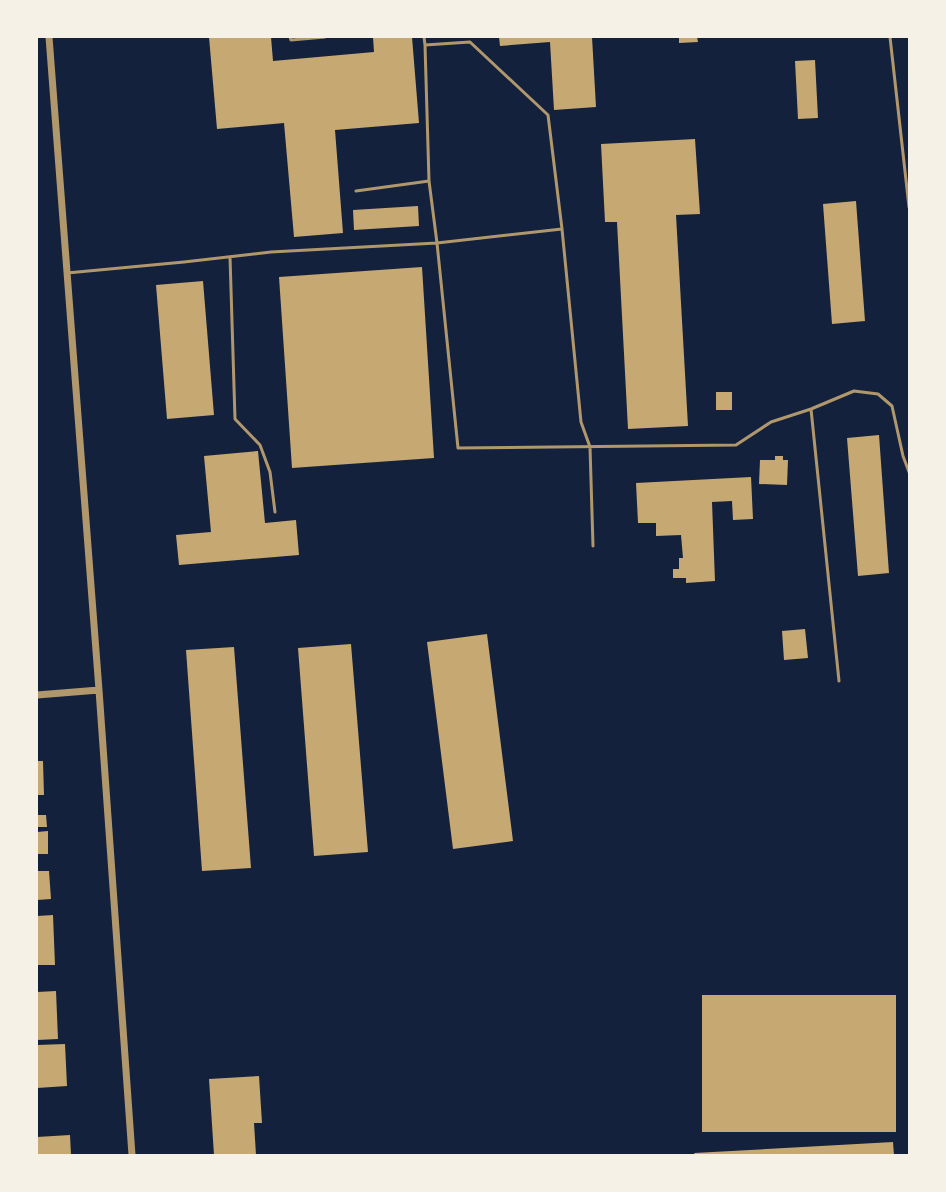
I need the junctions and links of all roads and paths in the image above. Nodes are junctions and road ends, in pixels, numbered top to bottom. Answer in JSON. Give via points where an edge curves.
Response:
{"nodes":[{"id":1,"x":49,"y":37,"type":"edge"},
{"id":2,"x":290,"y":37,"type":"edge"},
{"id":3,"x":325,"y":37,"type":"edge"},
{"id":4,"x":424,"y":37,"type":"edge"},
{"id":5,"x":890,"y":37,"type":"edge"},
{"id":6,"x":425,"y":45,"type":"junction"},
{"id":7,"x":430,"y":181,"type":"junction"},
{"id":8,"x":356,"y":191,"type":"dead end"},
{"id":9,"x":909,"y":207,"type":"edge"},
{"id":10,"x":562,"y":229,"type":"junction"},
{"id":11,"x":437,"y":243,"type":"junction"},
{"id":12,"x":230,"y":257,"type":"junction"},
{"id":13,"x":68,"y":273,"type":"junction"},
{"id":14,"x":811,"y":409,"type":"junction"},
{"id":15,"x":590,"y":447,"type":"junction"},
{"id":16,"x":909,"y":472,"type":"edge"},
{"id":17,"x":275,"y":512,"type":"dead end"},
{"id":18,"x":593,"y":546,"type":"dead end"},
{"id":19,"x":839,"y":681,"type":"dead end"},
{"id":20,"x":100,"y":690,"type":"junction"},
{"id":21,"x":37,"y":695,"type":"edge"},
{"id":22,"x":132,"y":1155,"type":"edge"}],
"edges":[{"from":1,"to":13,"type":"street"},
{"from":2,"to":3,"type":"lane","via":[[291,40]]},
{"from":4,"to":6,"type":"lane"},
{"from":5,"to":9,"type":"lane"},
{"from":6,"to":7,"type":"lane"},
{"from":6,"to":10,"type":"lane","via":[[470,42],[548,115]]},
{"from":7,"to":8,"type":"lane"},
{"from":7,"to":11,"type":"lane"},
{"from":10,"to":11,"type":"lane"},
{"from":10,"to":15,"type":"lane","via":[[581,422]]},
{"from":11,"to":12,"type":"lane","via":[[270,252]]},
{"from":11,"to":15,"type":"lane","via":[[458,448]]},
{"from":12,"to":13,"type":"lane"},
{"from":12,"to":17,"type":"lane","via":[[234,419],[260,445],[270,472]]},
{"from":13,"to":20,"type":"street"},
{"from":14,"to":15,"type":"lane","via":[[771,422],[736,445]]},
{"from":14,"to":16,"type":"lane","via":[[854,391],[878,394],[892,406]]},
{"from":14,"to":19,"type":"lane"},
{"from":15,"to":18,"type":"lane"},
{"from":20,"to":21,"type":"street"},
{"from":20,"to":22,"type":"street"}]}
